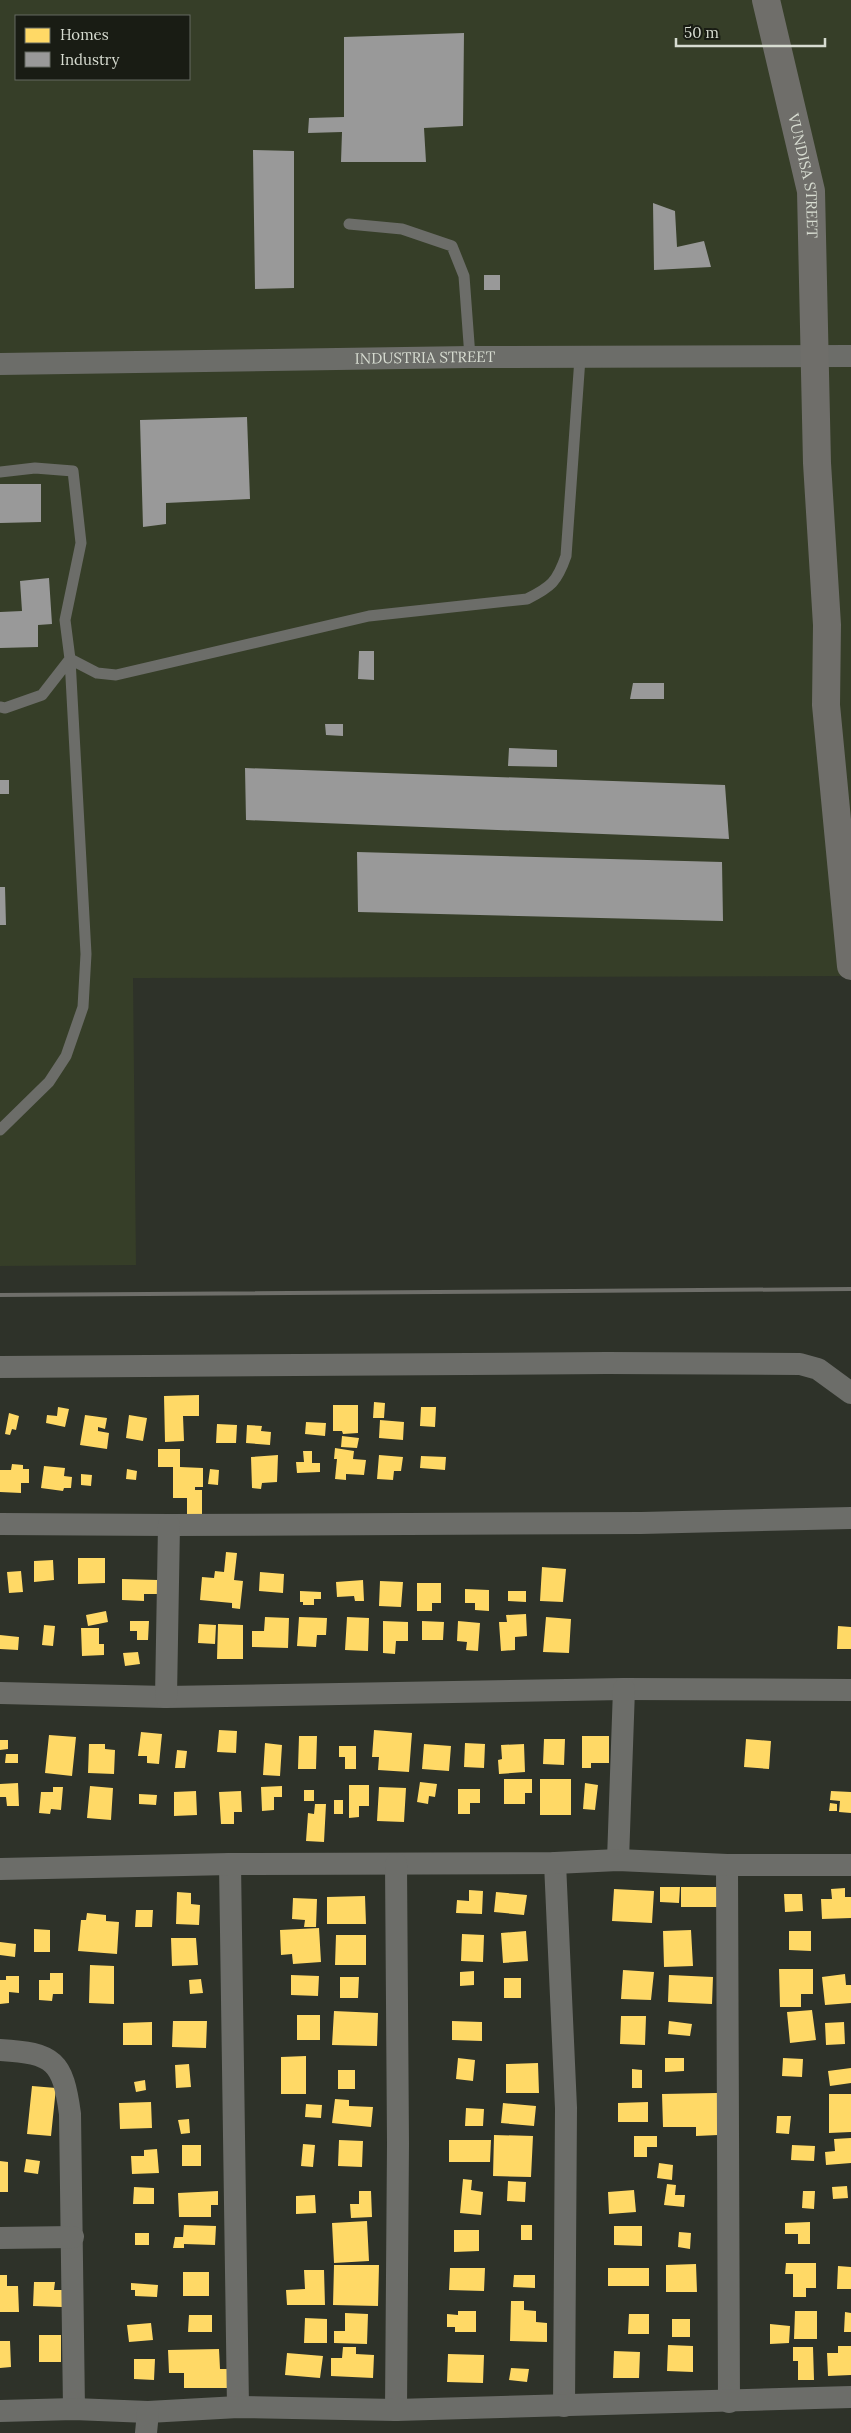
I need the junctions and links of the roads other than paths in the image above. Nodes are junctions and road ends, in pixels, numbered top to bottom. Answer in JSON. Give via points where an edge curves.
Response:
{"nodes":[{"id":1,"x":766,"y":0,"type":"edge"},
{"id":2,"x":349,"y":224,"type":"dead end"},
{"id":3,"x":815,"y":356,"type":"junction"},
{"id":4,"x":851,"y":356,"type":"edge"},
{"id":5,"x":470,"y":357,"type":"junction"},
{"id":6,"x":580,"y":358,"type":"junction"},
{"id":7,"x":0,"y":364,"type":"edge"},
{"id":8,"x":0,"y":472,"type":"edge"},
{"id":9,"x":70,"y":659,"type":"junction"},
{"id":10,"x":0,"y":707,"type":"edge"},
{"id":11,"x":851,"y":966,"type":"edge"},
{"id":12,"x":0,"y":1130,"type":"edge"},
{"id":13,"x":0,"y":1367,"type":"edge"},
{"id":14,"x":851,"y":1393,"type":"edge"},
{"id":15,"x":851,"y":1518,"type":"edge"},
{"id":16,"x":0,"y":1524,"type":"edge"},
{"id":17,"x":169,"y":1526,"type":"junction"},
{"id":18,"x":624,"y":1689,"type":"junction"},
{"id":19,"x":851,"y":1690,"type":"edge"},
{"id":20,"x":0,"y":1693,"type":"edge"},
{"id":21,"x":166,"y":1697,"type":"junction"},
{"id":22,"x":618,"y":1860,"type":"junction"},
{"id":23,"x":555,"y":1862,"type":"junction"},
{"id":24,"x":230,"y":1864,"type":"junction"},
{"id":25,"x":396,"y":1864,"type":"junction"},
{"id":26,"x":727,"y":1865,"type":"junction"},
{"id":27,"x":851,"y":1865,"type":"edge"},
{"id":28,"x":0,"y":1869,"type":"edge"},
{"id":29,"x":0,"y":2050,"type":"edge"},
{"id":30,"x":73,"y":2237,"type":"junction"},
{"id":31,"x":0,"y":2238,"type":"edge"},
{"id":32,"x":851,"y":2397,"type":"edge"},
{"id":33,"x":729,"y":2402,"type":"junction"},
{"id":34,"x":564,"y":2406,"type":"junction"},
{"id":35,"x":238,"y":2408,"type":"junction"},
{"id":36,"x":74,"y":2410,"type":"junction"},
{"id":37,"x":396,"y":2410,"type":"junction"},
{"id":38,"x":0,"y":2412,"type":"edge"},
{"id":39,"x":147,"y":2422,"type":"edge"}],
"edges":[{"from":1,"to":3,"type":"street","name":"VUNDISA STREET","via":[[811,191]]},
{"from":2,"to":5,"type":"lane","via":[[402,229],[452,246],[464,276]]},
{"from":3,"to":4,"type":"street","name":"INDUSTRIA STREET"},
{"from":3,"to":6,"type":"street","name":"INDUSTRIA STREET"},
{"from":3,"to":11,"type":"street","name":"VUNDISA STREET","via":[[827,625],[826,705]]},
{"from":5,"to":6,"type":"street","name":"INDUSTRIA STREET"},
{"from":5,"to":7,"type":"street","name":"INDUSTRIA STREET"},
{"from":6,"to":9,"type":"lane","via":[[566,556],[561,571],[548,588],[527,599],[370,616],[181,659],[134,673],[98,673]]},
{"from":8,"to":9,"type":"lane","via":[[35,468],[73,471],[81,544],[65,620]]},
{"from":9,"to":10,"type":"lane","via":[[42,695]]},
{"from":9,"to":12,"type":"lane","via":[[86,954],[84,1007],[66,1056],[49,1082]]},
{"from":13,"to":14,"type":"street","via":[[800,1364],[818,1369]]},
{"from":15,"to":17,"type":"street"},
{"from":16,"to":17,"type":"street"},
{"from":17,"to":21,"type":"street"},
{"from":18,"to":19,"type":"street"},
{"from":18,"to":21,"type":"street"},
{"from":18,"to":22,"type":"street"},
{"from":20,"to":21,"type":"street"},
{"from":22,"to":23,"type":"street"},
{"from":22,"to":26,"type":"street"},
{"from":23,"to":25,"type":"street"},
{"from":23,"to":34,"type":"street","via":[[566,2108]]},
{"from":24,"to":25,"type":"street"},
{"from":24,"to":28,"type":"street"},
{"from":24,"to":35,"type":"street"},
{"from":25,"to":37,"type":"street"},
{"from":26,"to":27,"type":"street"},
{"from":26,"to":33,"type":"street"},
{"from":29,"to":30,"type":"street","via":[[42,2056],[58,2068],[66,2086],[70,2114]]},
{"from":30,"to":31,"type":"street"},
{"from":30,"to":36,"type":"street"},
{"from":32,"to":33,"type":"street"},
{"from":33,"to":34,"type":"street"},
{"from":34,"to":37,"type":"street"},
{"from":35,"to":37,"type":"street"},
{"from":35,"to":39,"type":"street"},
{"from":36,"to":38,"type":"street"},
{"from":36,"to":39,"type":"street"}]}
